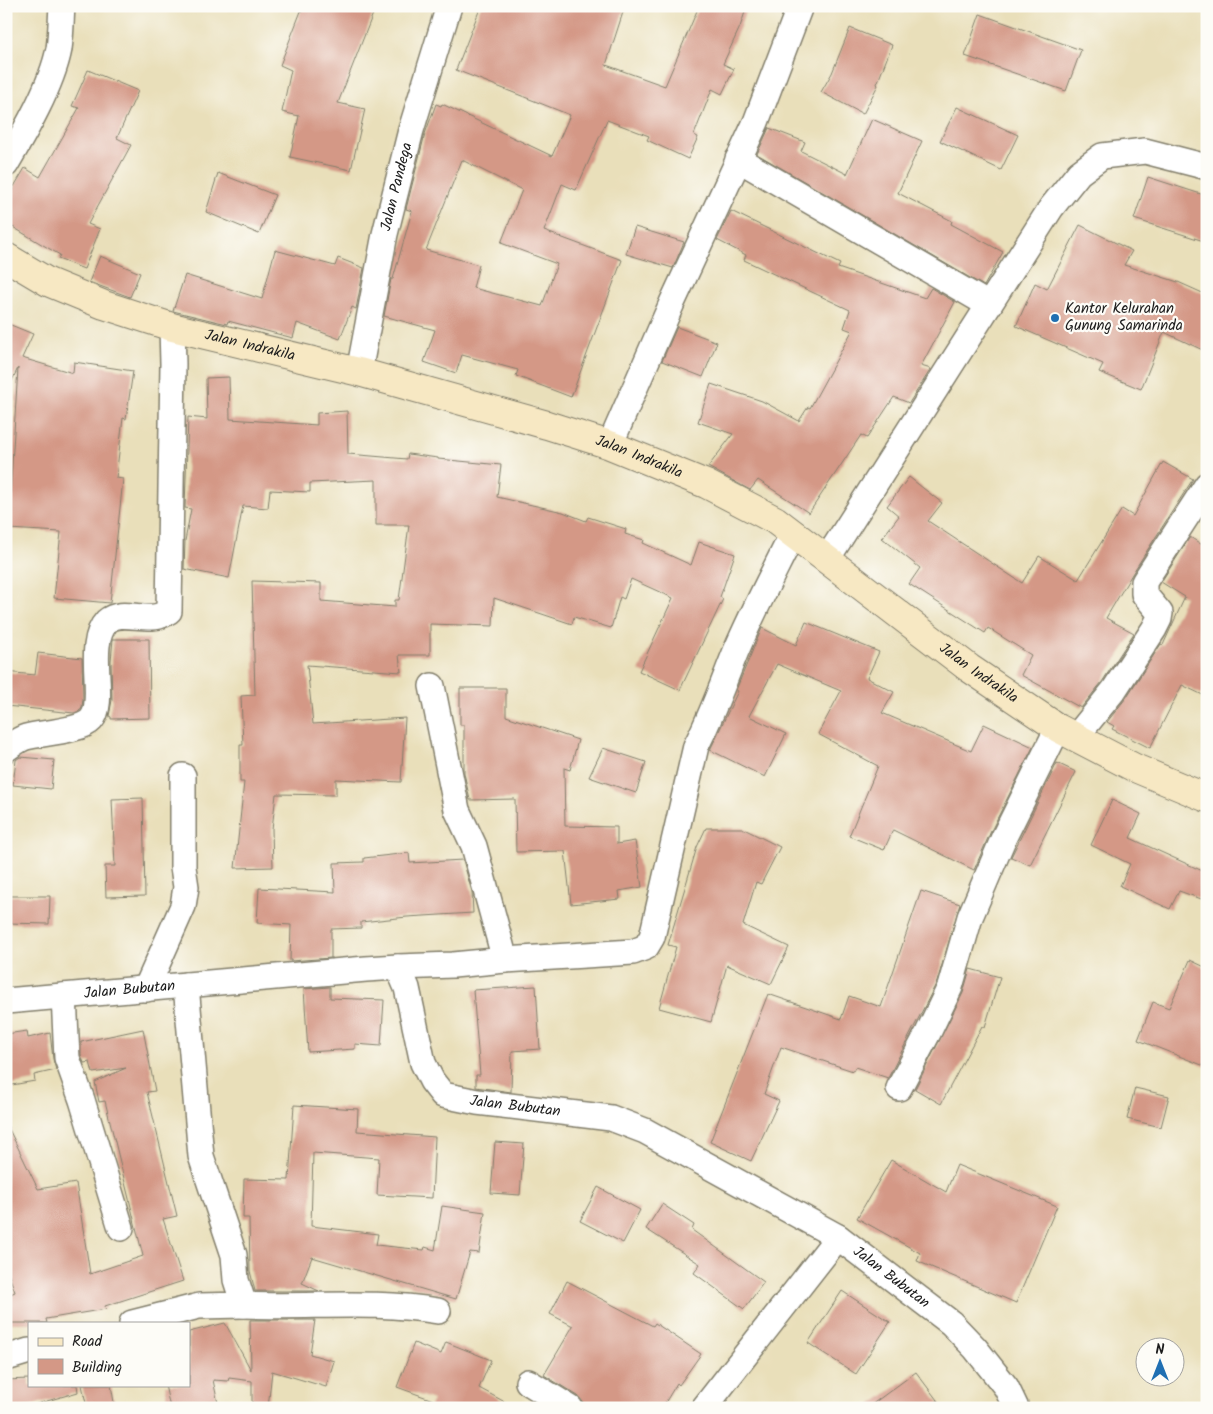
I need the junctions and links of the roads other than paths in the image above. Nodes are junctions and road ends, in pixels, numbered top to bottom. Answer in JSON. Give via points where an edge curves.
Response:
{"nodes":[{"id":1,"x":62,"y":6,"type":"edge"},
{"id":2,"x":449,"y":6,"type":"edge"},
{"id":3,"x":800,"y":6,"type":"edge"},
{"id":4,"x":738,"y":159,"type":"junction"},
{"id":5,"x":6,"y":164,"type":"edge"},
{"id":6,"x":1207,"y":167,"type":"edge"},
{"id":7,"x":6,"y":257,"type":"edge"},
{"id":8,"x":989,"y":305,"type":"junction"},
{"id":9,"x":172,"y":326,"type":"junction"},
{"id":10,"x":359,"y":372,"type":"junction"},
{"id":11,"x":610,"y":445,"type":"junction"},
{"id":12,"x":1207,"y":485,"type":"edge"},
{"id":13,"x":793,"y":533,"type":"junction"},
{"id":14,"x":827,"y":559,"type":"junction"},
{"id":15,"x":432,"y":686,"type":"dead end"},
{"id":16,"x":1067,"y":733,"type":"junction"},
{"id":17,"x":6,"y":749,"type":"edge"},
{"id":18,"x":183,"y":776,"type":"dead end"},
{"id":19,"x":1207,"y":798,"type":"edge"},
{"id":20,"x":505,"y":960,"type":"junction"},
{"id":21,"x":398,"y":967,"type":"junction"},
{"id":22,"x":186,"y":985,"type":"junction"},
{"id":23,"x":146,"y":989,"type":"junction"},
{"id":24,"x":64,"y":996,"type":"junction"},
{"id":25,"x":6,"y":1001,"type":"edge"},
{"id":26,"x":899,"y":1088,"type":"dead end"},
{"id":27,"x":121,"y":1228,"type":"dead end"},
{"id":28,"x":838,"y":1237,"type":"junction"},
{"id":29,"x":244,"y":1305,"type":"junction"},
{"id":30,"x":438,"y":1311,"type":"dead end"},
{"id":31,"x":136,"y":1322,"type":"edge"},
{"id":32,"x":28,"y":1351,"type":"edge"},
{"id":33,"x":6,"y":1358,"type":"edge"},
{"id":34,"x":528,"y":1382,"type":"dead end"},
{"id":35,"x":570,"y":1408,"type":"edge"},
{"id":36,"x":704,"y":1408,"type":"edge"},
{"id":37,"x":1016,"y":1408,"type":"edge"}],
"edges":[{"from":1,"to":5,"type":"street","via":[[59,49],[49,80]]},
{"from":2,"to":10,"type":"street","name":"Jalan Pandega","via":[[411,130],[385,234]]},
{"from":3,"to":4,"type":"street","via":[[756,122]]},
{"from":4,"to":8,"type":"street"},
{"from":4,"to":11,"type":"street"},
{"from":6,"to":8,"type":"street","via":[[1145,151],[1102,156],[1078,173],[1051,208]]},
{"from":7,"to":9,"type":"street","name":"Jalan Indrakila","via":[[48,282],[104,305]]},
{"from":8,"to":14,"type":"street"},
{"from":9,"to":10,"type":"street","name":"Jalan Indrakila"},
{"from":9,"to":17,"type":"street","via":[[169,611],[158,616],[117,615],[99,633],[97,701],[90,722],[80,727],[24,737]]},
{"from":10,"to":11,"type":"street","name":"Jalan Indrakila"},
{"from":11,"to":13,"type":"street","name":"Jalan Indrakila","via":[[706,484]]},
{"from":12,"to":16,"type":"street","via":[[1144,582],[1144,594],[1160,612],[1154,629],[1114,690]]},
{"from":13,"to":14,"type":"street","name":"Jalan Indrakila"},
{"from":13,"to":20,"type":"street","via":[[755,608],[696,746],[652,938],[646,947],[633,952]]},
{"from":14,"to":16,"type":"street","name":"Jalan Indrakila","via":[[969,668]]},
{"from":15,"to":20,"type":"street","via":[[457,810],[474,846]]},
{"from":16,"to":19,"type":"street","name":"Jalan Indrakila","via":[[1134,768]]},
{"from":16,"to":26,"type":"street","via":[[1004,837],[970,917],[950,987]]},
{"from":18,"to":23,"type":"street","via":[[186,887],[183,906]]},
{"from":20,"to":21,"type":"street"},
{"from":21,"to":22,"type":"street","name":"Jalan Bubutan"},
{"from":21,"to":28,"type":"street","name":"Jalan Bubutan","via":[[407,988],[423,1063],[443,1095],[611,1118],[645,1131]]},
{"from":22,"to":23,"type":"street","name":"Jalan Bubutan"},
{"from":22,"to":29,"type":"street","via":[[201,1156],[234,1255],[236,1280]]},
{"from":23,"to":24,"type":"street","name":"Jalan Bubutan"},
{"from":24,"to":25,"type":"street","name":"Jalan Bubutan"},
{"from":24,"to":27,"type":"street","via":[[68,1058]]},
{"from":28,"to":36,"type":"street"},
{"from":28,"to":37,"type":"street","name":"Jalan Bubutan","via":[[951,1323],[1006,1387]]},
{"from":29,"to":30,"type":"street","via":[[376,1304]]},
{"from":29,"to":31,"type":"street","via":[[199,1306]]},
{"from":32,"to":33,"type":"street"},
{"from":34,"to":35,"type":"street"}]}
